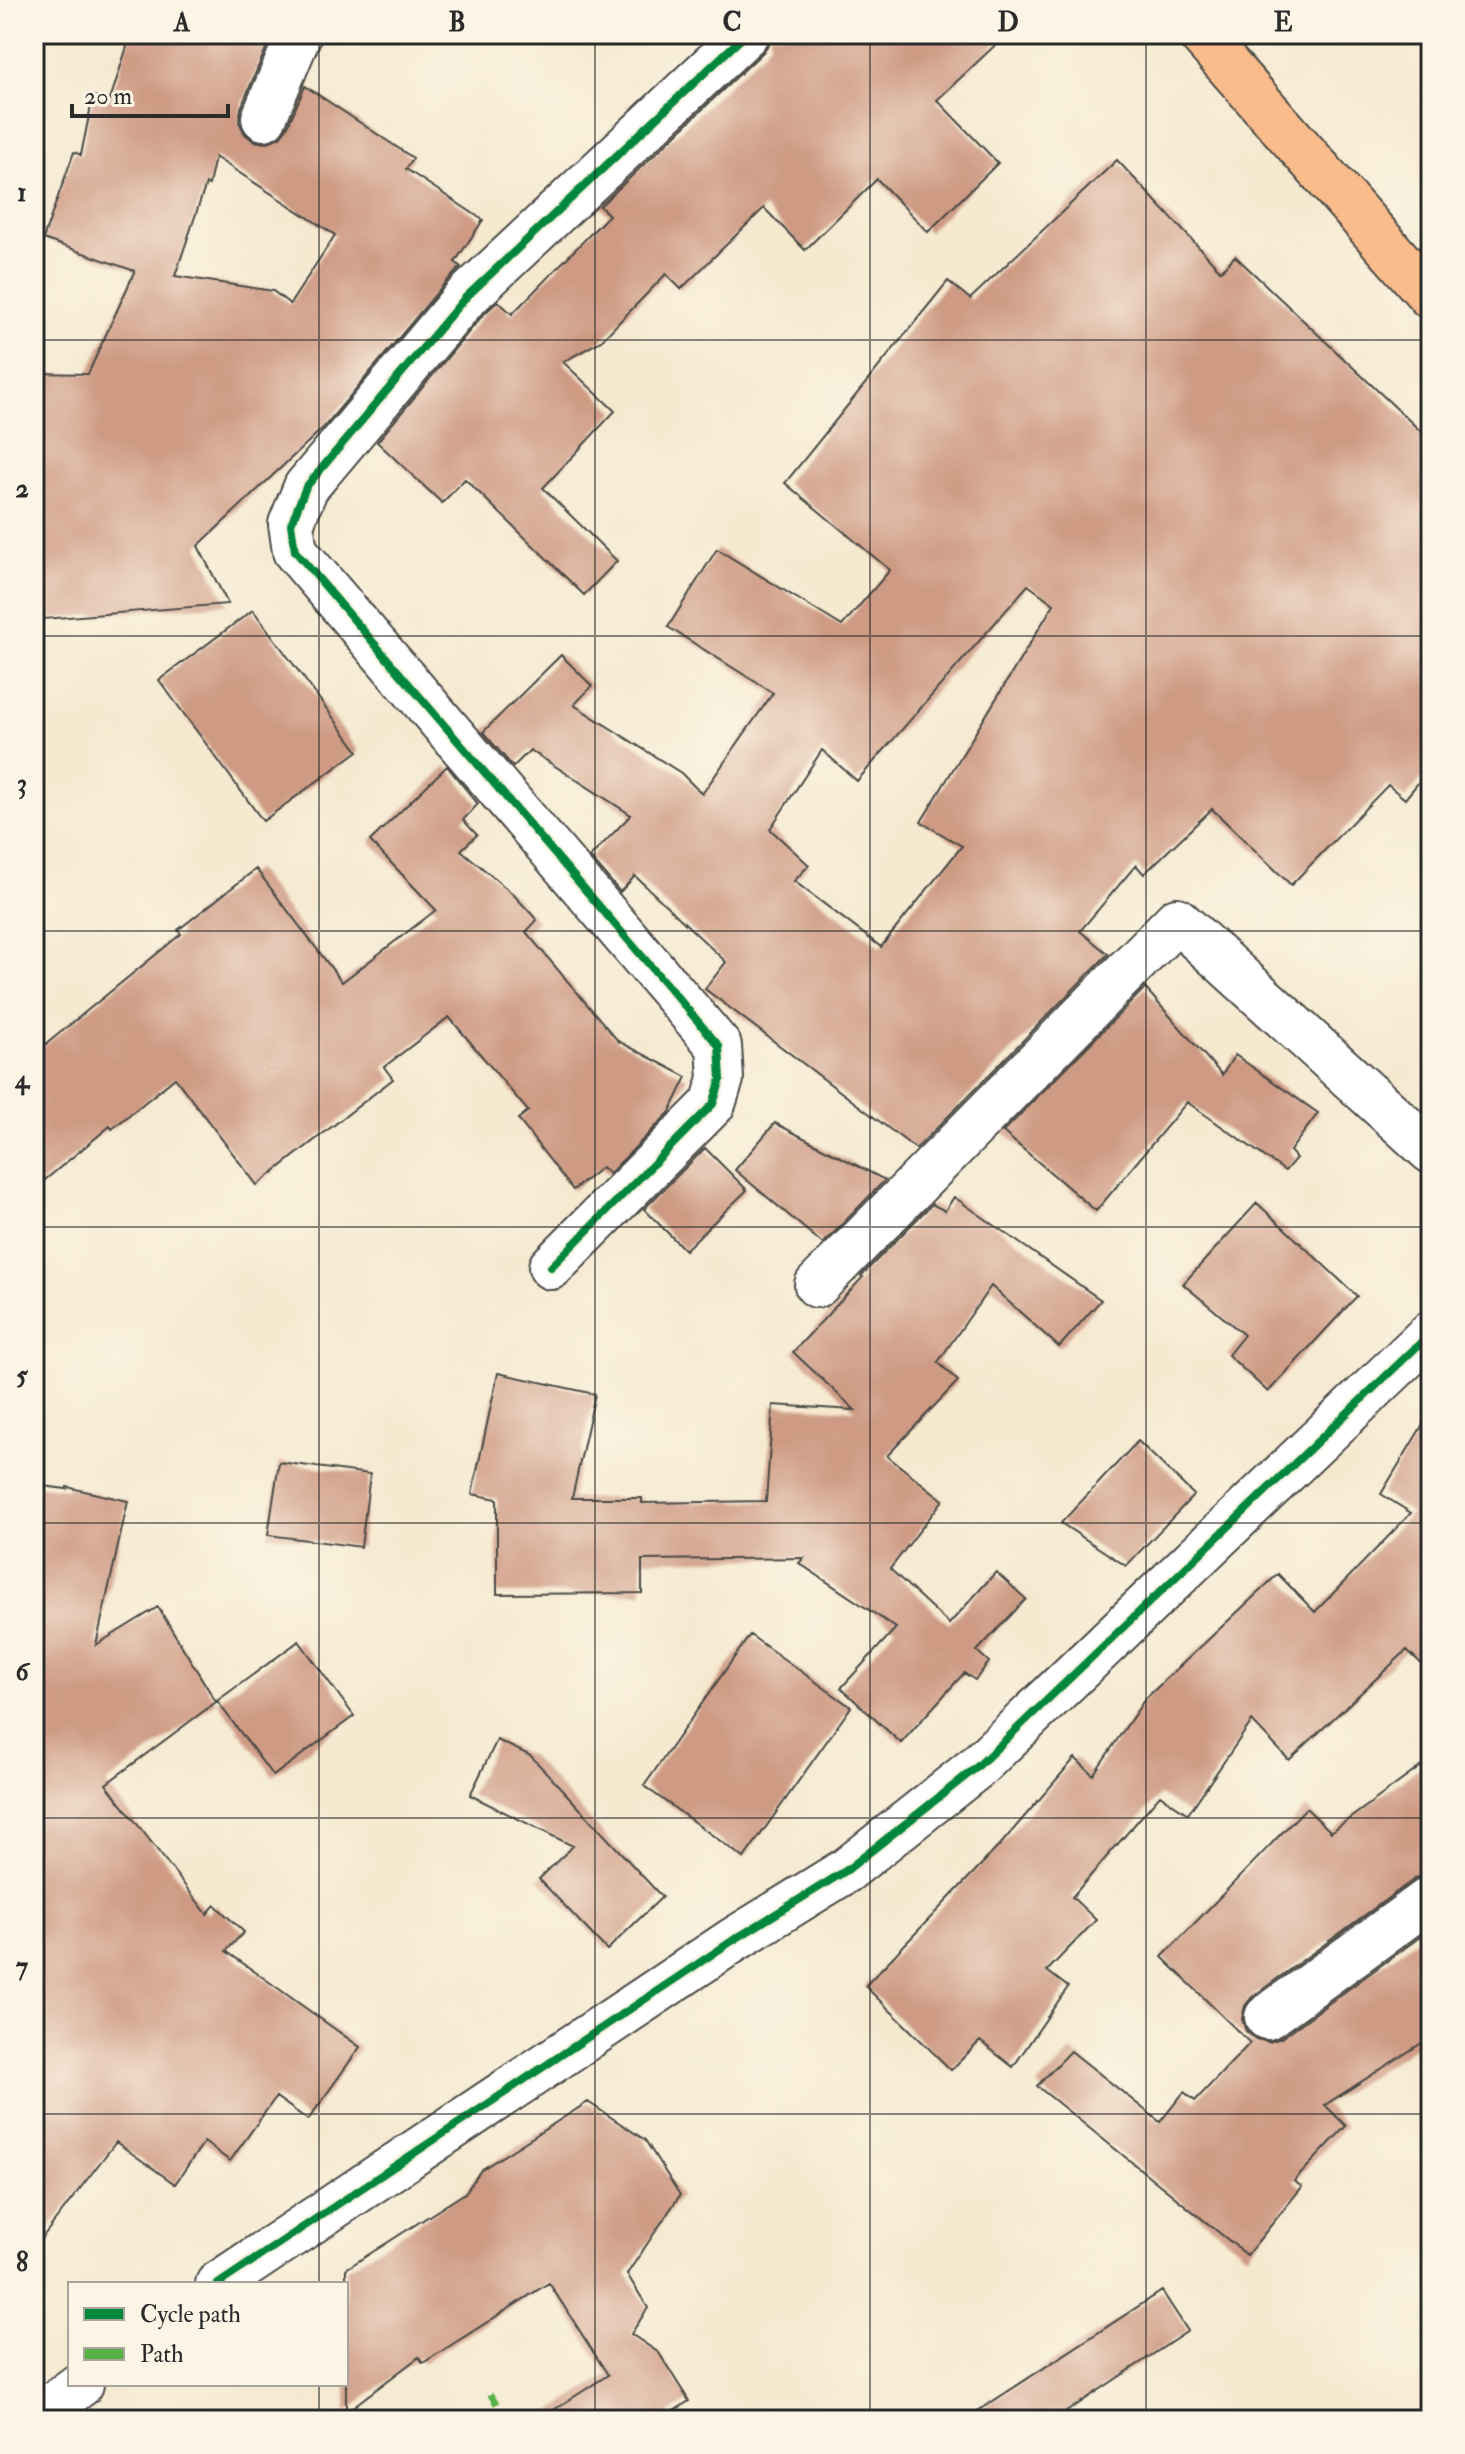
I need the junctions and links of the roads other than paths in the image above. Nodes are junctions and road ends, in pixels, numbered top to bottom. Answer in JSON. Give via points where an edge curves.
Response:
{"nodes":[{"id":1,"x":299,"y":34,"type":"edge"},
{"id":2,"x":746,"y":34,"type":"edge"},
{"id":3,"x":1200,"y":34,"type":"edge"},
{"id":4,"x":264,"y":118,"type":"dead end"},
{"id":5,"x":1431,"y":297,"type":"edge"},
{"id":6,"x":1431,"y":1151,"type":"edge"},
{"id":7,"x":551,"y":1267,"type":"dead end"},
{"id":8,"x":817,"y":1285,"type":"dead end"},
{"id":9,"x":1431,"y":1333,"type":"edge"},
{"id":10,"x":1431,"y":1898,"type":"edge"},
{"id":11,"x":1267,"y":2017,"type":"dead end"},
{"id":12,"x":221,"y":2282,"type":"edge"},
{"id":13,"x":78,"y":2386,"type":"edge"},
{"id":14,"x":34,"y":2419,"type":"edge"}],
"edges":[{"from":1,"to":4,"type":"street"},
{"from":2,"to":7,"type":"street","via":[[464,299],[306,487],[291,524],[295,551],[719,1046],[721,1079],[713,1104]]},
{"from":3,"to":5,"type":"main road"},
{"from":6,"to":8,"type":"street","via":[[1177,920]]},
{"from":9,"to":12,"type":"street","via":[[977,1767],[859,1860]]},
{"from":10,"to":11,"type":"street"},
{"from":13,"to":14,"type":"street"}]}
